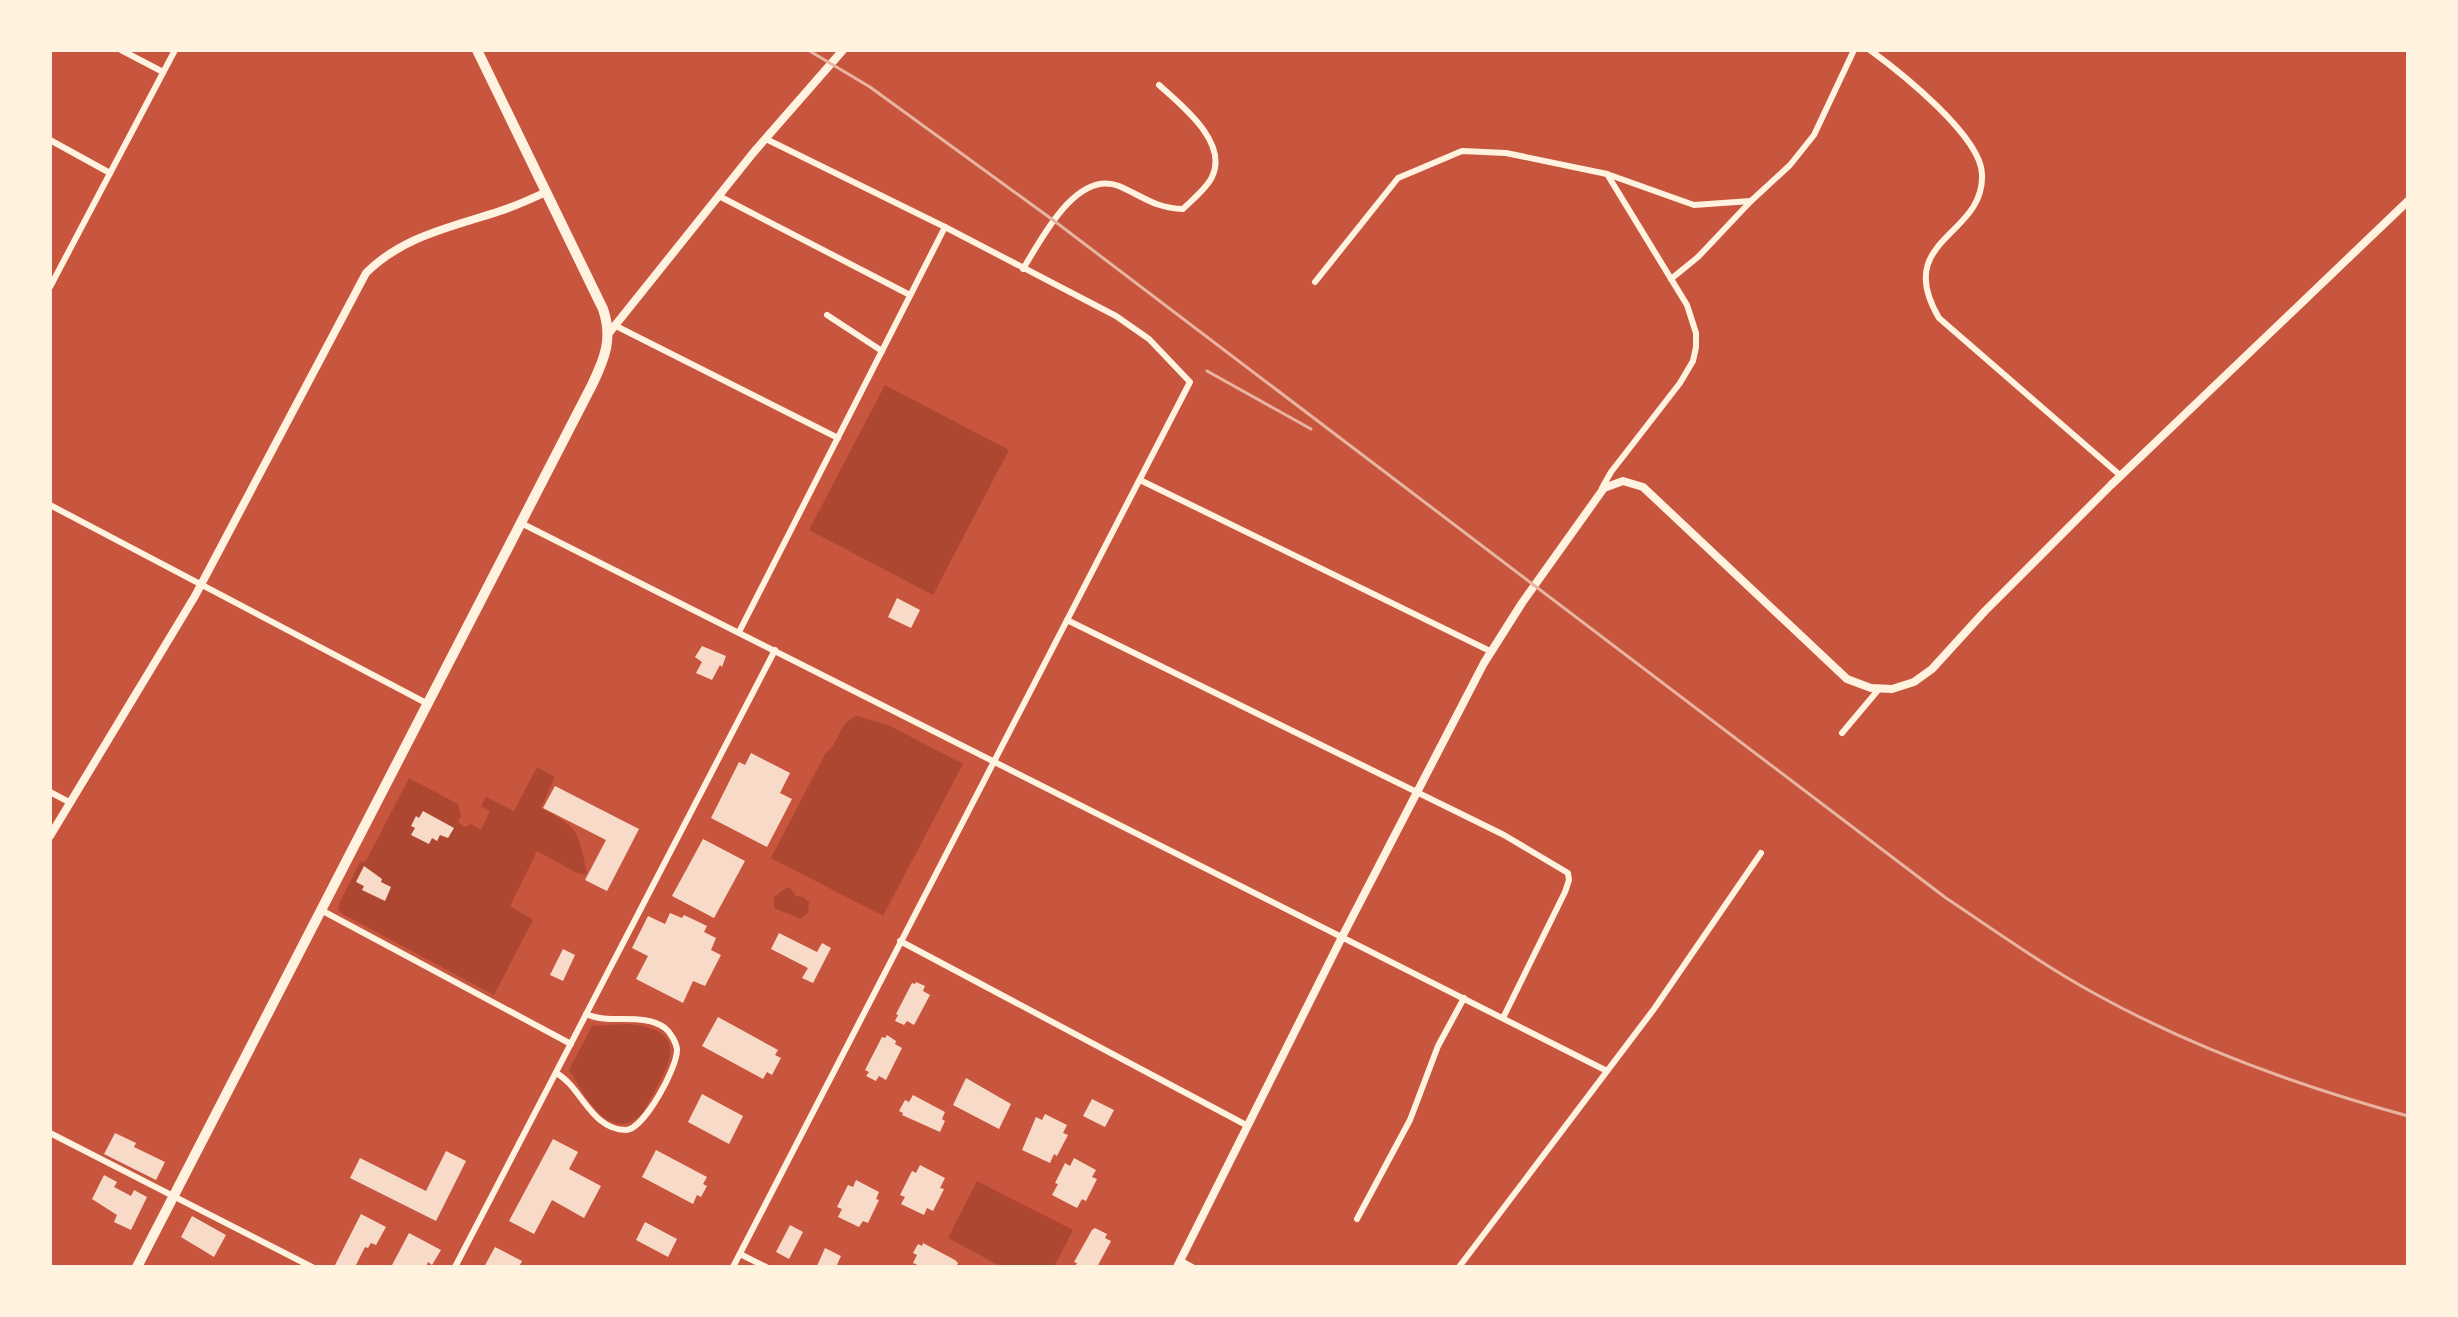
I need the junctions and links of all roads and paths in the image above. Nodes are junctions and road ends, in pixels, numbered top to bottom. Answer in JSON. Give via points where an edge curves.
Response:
{"nodes":[{"id":1,"x":121,"y":50,"type":"edge"},
{"id":2,"x":175,"y":50,"type":"edge"},
{"id":3,"x":477,"y":50,"type":"edge"},
{"id":4,"x":843,"y":50,"type":"edge"},
{"id":5,"x":1854,"y":50,"type":"edge"},
{"id":6,"x":1870,"y":50,"type":"edge"},
{"id":7,"x":163,"y":72,"type":"junction"},
{"id":8,"x":1159,"y":85,"type":"dead end"},
{"id":9,"x":766,"y":139,"type":"junction"},
{"id":10,"x":50,"y":140,"type":"edge"},
{"id":11,"x":110,"y":173,"type":"junction"},
{"id":12,"x":1607,"y":174,"type":"junction"},
{"id":13,"x":546,"y":192,"type":"junction"},
{"id":14,"x":719,"y":196,"type":"junction"},
{"id":15,"x":1751,"y":201,"type":"junction"},
{"id":16,"x":2408,"y":201,"type":"edge"},
{"id":17,"x":945,"y":227,"type":"junction"},
{"id":18,"x":1023,"y":269,"type":"junction"},
{"id":19,"x":1671,"y":279,"type":"junction"},
{"id":20,"x":1315,"y":282,"type":"dead end"},
{"id":21,"x":51,"y":284,"type":"edge"},
{"id":22,"x":910,"y":295,"type":"junction"},
{"id":23,"x":827,"y":315,"type":"dead end"},
{"id":24,"x":612,"y":329,"type":"junction"},
{"id":25,"x":882,"y":351,"type":"junction"},
{"id":26,"x":838,"y":438,"type":"junction"},
{"id":27,"x":2121,"y":476,"type":"junction"},
{"id":28,"x":1140,"y":480,"type":"junction"},
{"id":29,"x":1600,"y":492,"type":"junction"},
{"id":30,"x":50,"y":505,"type":"edge"},
{"id":31,"x":521,"y":523,"type":"junction"},
{"id":32,"x":201,"y":585,"type":"junction"},
{"id":33,"x":1067,"y":620,"type":"junction"},
{"id":34,"x":739,"y":632,"type":"junction"},
{"id":35,"x":775,"y":650,"type":"junction"},
{"id":36,"x":1492,"y":652,"type":"junction"},
{"id":37,"x":1879,"y":689,"type":"junction"},
{"id":38,"x":428,"y":704,"type":"junction"},
{"id":39,"x":1842,"y":733,"type":"dead end"},
{"id":40,"x":994,"y":760,"type":"junction"},
{"id":41,"x":50,"y":792,"type":"edge"},
{"id":42,"x":1418,"y":795,"type":"junction"},
{"id":43,"x":69,"y":802,"type":"junction"},
{"id":44,"x":50,"y":836,"type":"edge"},
{"id":45,"x":1761,"y":853,"type":"dead end"},
{"id":46,"x":321,"y":910,"type":"junction"},
{"id":47,"x":1343,"y":935,"type":"junction"},
{"id":48,"x":900,"y":941,"type":"junction"},
{"id":49,"x":1464,"y":998,"type":"junction"},
{"id":50,"x":586,"y":1014,"type":"junction"},
{"id":51,"x":1503,"y":1018,"type":"junction"},
{"id":52,"x":571,"y":1044,"type":"junction"},
{"id":53,"x":1607,"y":1071,"type":"junction"},
{"id":54,"x":556,"y":1073,"type":"junction"},
{"id":55,"x":1248,"y":1126,"type":"junction"},
{"id":56,"x":50,"y":1133,"type":"edge"},
{"id":57,"x":173,"y":1197,"type":"junction"},
{"id":58,"x":1357,"y":1219,"type":"dead end"},
{"id":59,"x":740,"y":1254,"type":"junction"},
{"id":60,"x":1179,"y":1264,"type":"edge"},
{"id":61,"x":137,"y":1267,"type":"edge"},
{"id":62,"x":312,"y":1267,"type":"edge"},
{"id":63,"x":455,"y":1267,"type":"edge"},
{"id":64,"x":733,"y":1267,"type":"edge"},
{"id":65,"x":766,"y":1267,"type":"edge"},
{"id":66,"x":1192,"y":1267,"type":"edge"},
{"id":67,"x":1459,"y":1267,"type":"edge"}],
"edges":[{"from":1,"to":7,"type":"street"},
{"from":2,"to":7,"type":"street"},
{"from":3,"to":13,"type":"main road"},
{"from":4,"to":9,"type":"street"},
{"from":5,"to":15,"type":"street","via":[[1814,135]]},
{"from":6,"to":27,"type":"street","via":[[1954,125],[1976,151],[1983,174],[1978,201],[1928,261],[1928,300],[1960,339]]},
{"from":7,"to":11,"type":"street"},
{"from":8,"to":18,"type":"street","via":[[1209,137],[1216,160],[1212,178],[1183,209],[1163,208],[1104,182],[1084,190],[1056,214]]},
{"from":9,"to":14,"type":"street"},
{"from":9,"to":17,"type":"street"},
{"from":10,"to":11,"type":"street"},
{"from":11,"to":21,"type":"street"},
{"from":12,"to":15,"type":"street","via":[[1694,205]]},
{"from":12,"to":19,"type":"street"},
{"from":12,"to":20,"type":"street","via":[[1506,153],[1462,151],[1398,178]]},
{"from":13,"to":24,"type":"main road"},
{"from":13,"to":32,"type":"street","via":[[411,239],[366,273]]},
{"from":14,"to":22,"type":"street"},
{"from":14,"to":24,"type":"street"},
{"from":15,"to":19,"type":"street"},
{"from":16,"to":27,"type":"street"},
{"from":17,"to":18,"type":"street"},
{"from":17,"to":22,"type":"street"},
{"from":18,"to":28,"type":"street","via":[[1116,316],[1149,339],[1190,382]]},
{"from":19,"to":29,"type":"street","via":[[1696,333],[1693,361]]},
{"from":22,"to":25,"type":"street"},
{"from":23,"to":25,"type":"street"},
{"from":24,"to":26,"type":"street"},
{"from":24,"to":31,"type":"main road","via":[[592,385]]},
{"from":25,"to":26,"type":"street"},
{"from":26,"to":34,"type":"street"},
{"from":27,"to":37,"type":"street","via":[[1932,669],[1907,685]]},
{"from":28,"to":33,"type":"street"},
{"from":28,"to":36,"type":"street"},
{"from":29,"to":36,"type":"street"},
{"from":29,"to":37,"type":"street","via":[[1613,483],[1639,484],[1838,672]]},
{"from":30,"to":32,"type":"street"},
{"from":31,"to":34,"type":"street"},
{"from":31,"to":38,"type":"main road"},
{"from":32,"to":38,"type":"street"},
{"from":32,"to":43,"type":"street"},
{"from":33,"to":40,"type":"street"},
{"from":33,"to":42,"type":"street"},
{"from":34,"to":35,"type":"street"},
{"from":35,"to":40,"type":"street"},
{"from":35,"to":50,"type":"street"},
{"from":36,"to":42,"type":"street"},
{"from":37,"to":39,"type":"street"},
{"from":38,"to":46,"type":"main road"},
{"from":40,"to":47,"type":"street"},
{"from":40,"to":48,"type":"street"},
{"from":41,"to":43,"type":"street"},
{"from":42,"to":47,"type":"street"},
{"from":42,"to":51,"type":"street","via":[[1504,835],[1569,877]]},
{"from":43,"to":44,"type":"street"},
{"from":45,"to":53,"type":"street"},
{"from":46,"to":52,"type":"street"},
{"from":46,"to":57,"type":"main road"},
{"from":47,"to":49,"type":"street"},
{"from":47,"to":55,"type":"street"},
{"from":48,"to":55,"type":"street"},
{"from":48,"to":59,"type":"street"},
{"from":49,"to":51,"type":"street"},
{"from":49,"to":58,"type":"street","via":[[1438,1046],[1410,1120]]},
{"from":50,"to":52,"type":"street"},
{"from":50,"to":54,"type":"street","via":[[599,1020],[653,1022],[672,1037],[677,1048],[674,1063],[650,1112],[630,1129],[600,1121],[568,1079]]},
{"from":51,"to":53,"type":"street"},
{"from":52,"to":54,"type":"street"},
{"from":53,"to":67,"type":"street"},
{"from":54,"to":63,"type":"street"},
{"from":55,"to":60,"type":"street"},
{"from":56,"to":57,"type":"street"},
{"from":57,"to":61,"type":"main road"},
{"from":57,"to":62,"type":"street"},
{"from":59,"to":64,"type":"street"},
{"from":59,"to":65,"type":"street"},
{"from":60,"to":66,"type":"street"}]}
